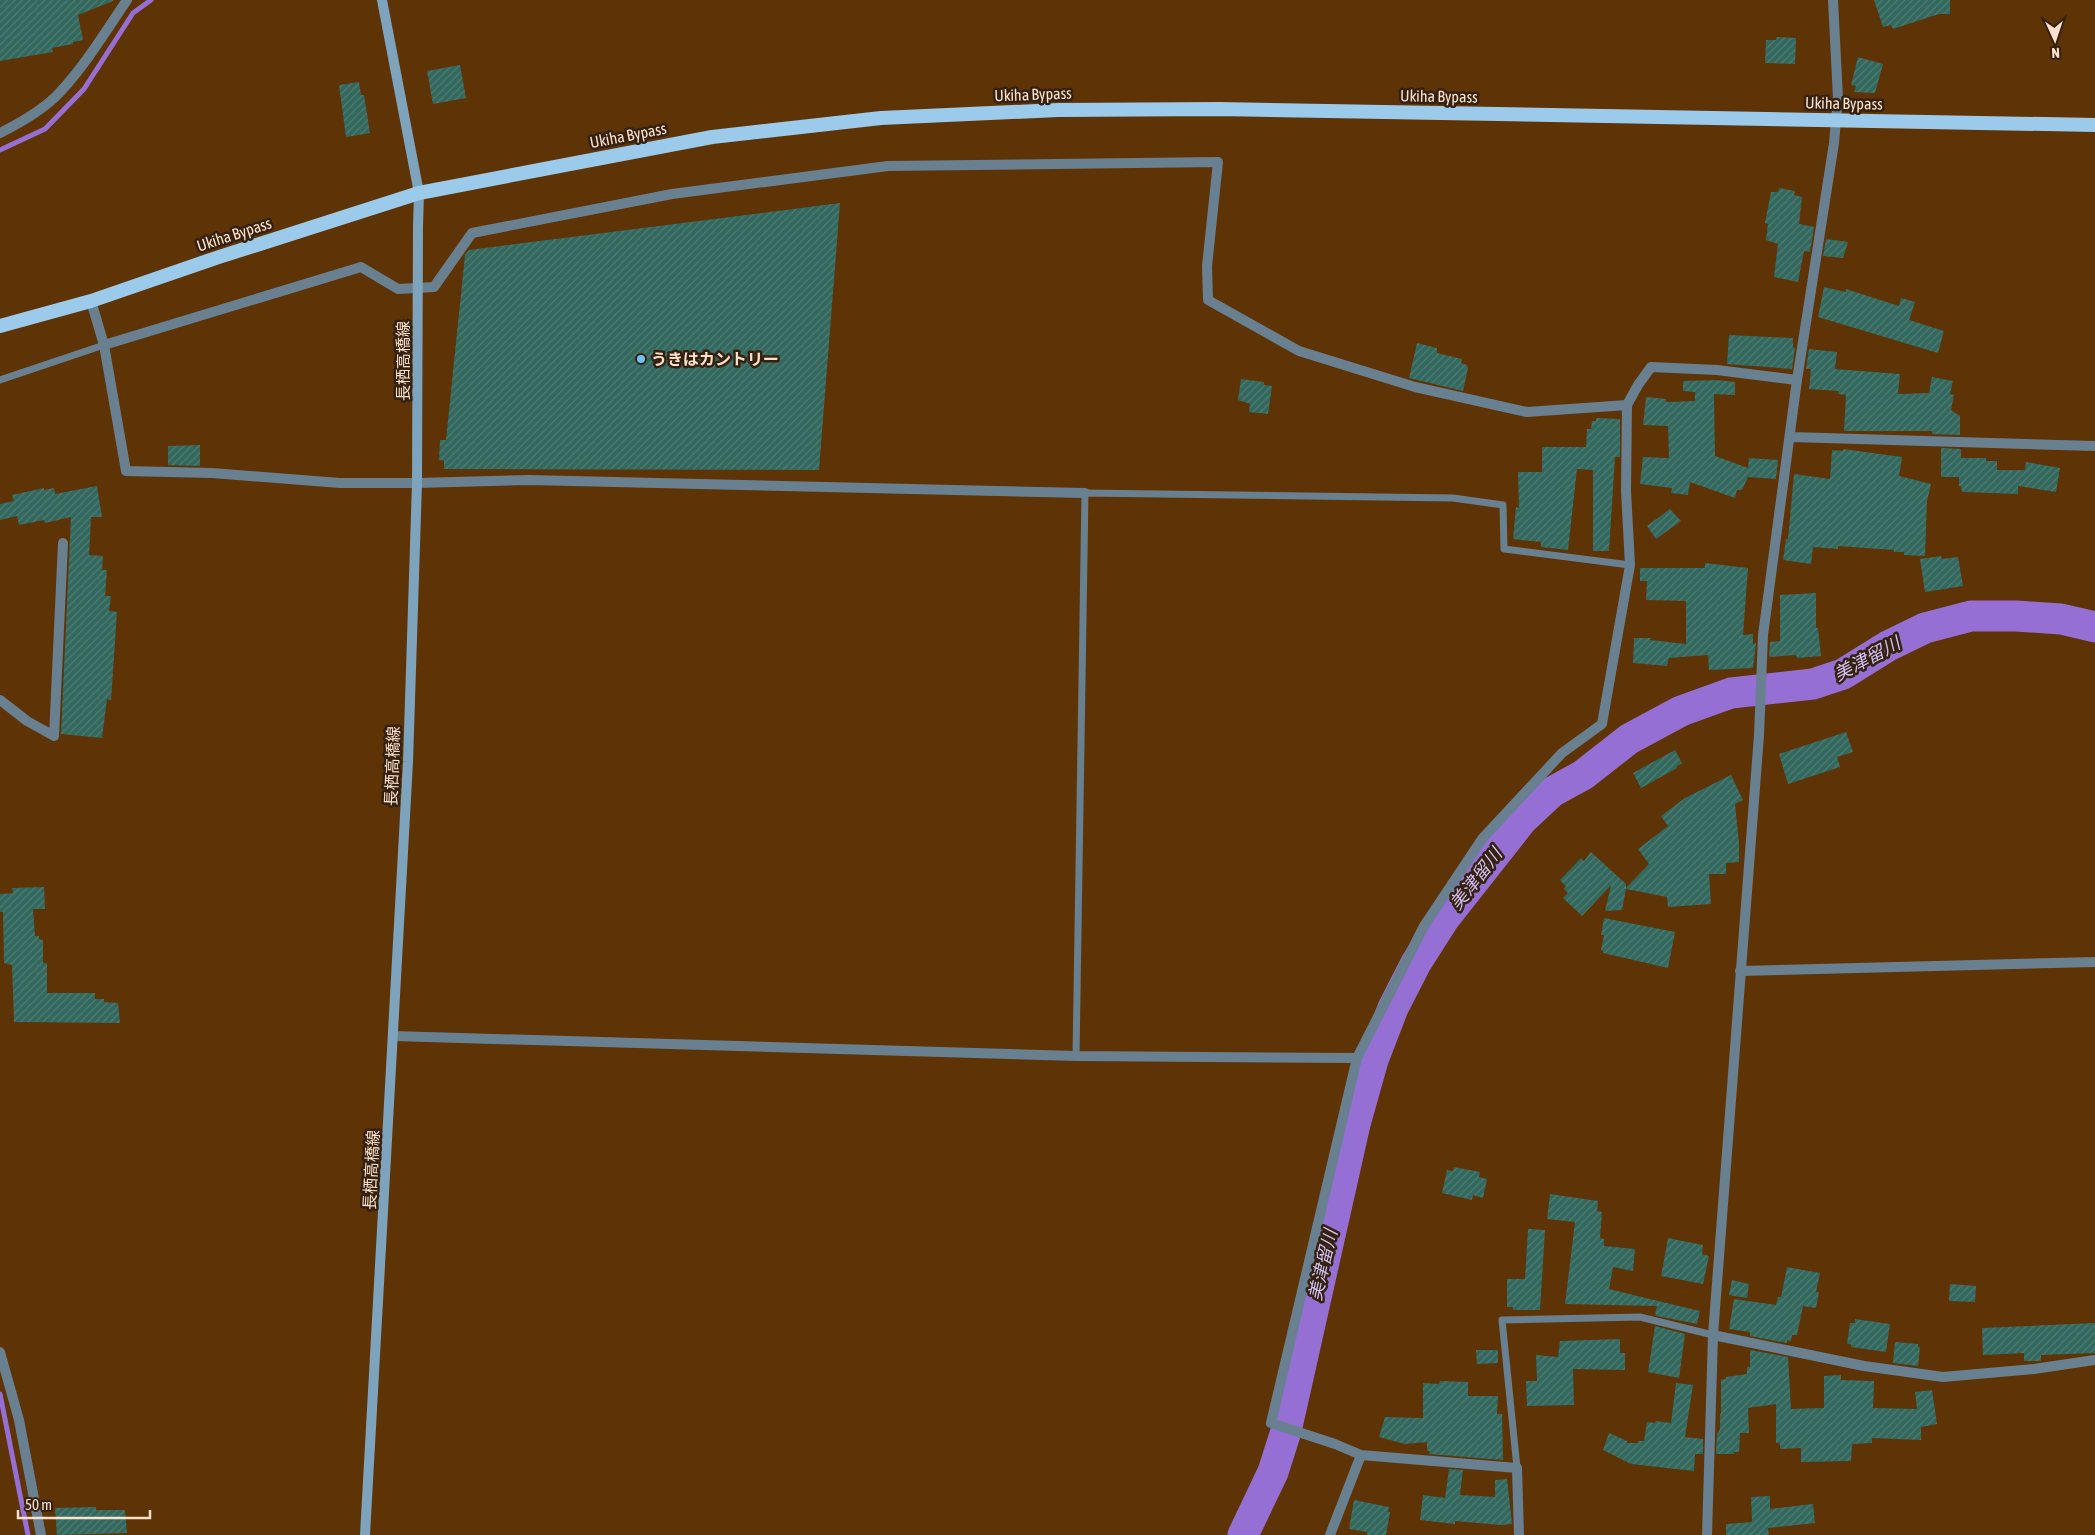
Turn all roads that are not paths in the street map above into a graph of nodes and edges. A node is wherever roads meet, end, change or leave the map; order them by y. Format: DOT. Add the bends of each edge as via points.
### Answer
graph roads {
  1 [pos="127,0"];
  2 [pos="382,0"];
  3 [pos="1833,0"];
  4 [pos="1836,121"];
  5 [pos="2095,125"];
  6 [pos="0,132"];
  7 [pos="419,193"];
  8 [pos="419,288"];
  9 [pos="91,301"];
  10 [pos="0,326"];
  11 [pos="104,345"];
  12 [pos="0,380"];
  13 [pos="1797,380"];
  14 [pos="1627,405"];
  15 [pos="1791,437"];
  16 [pos="2095,446"];
  17 [pos="417,483"];
  18 [pos="1085,493"];
  19 [pos="63,543"];
  20 [pos="1630,565"];
  21 [pos="0,700"];
  22 [pos="2095,962"];
  23 [pos="1740,971"];
  24 [pos="394,1036"];
  25 [pos="1076,1056"];
  26 [pos="1357,1058"];
  27 [pos="1713,1335"];
  28 [pos="0,1352"];
  29 [pos="2095,1360"];
  30 [pos="1361,1455"];
  31 [pos="1517,1468"];
  32 [pos="41,1535"];
  33 [pos="365,1535"];
  34 [pos="1330,1535"];
  35 [pos="1519,1535"];
  36 [pos="1707,1535"];
  1 -- 6 [label="street" via="60,92"];
  2 -- 7 [label="main road, 長栖高橋線"];
  3 -- 4 [label="street" via="1838,98"];
  4 -- 5 [label="highway, Ukiha Bypass"];
  4 -- 7 [label="highway, Ukiha Bypass" via="1219,109 1058,110 881,118 712,138"];
  4 -- 13 [label="street"];
  7 -- 8 [label="main road, 長栖高橋線"];
  7 -- 9 [label="highway, Ukiha Bypass"];
  8 -- 11 [label="street" via="398,289 361,267"];
  8 -- 14 [label="street" via="434,286 472,233 672,194 888,166 1218,162 1207,266 1208,300 1298,351 1415,387 1527,412"];
  8 -- 17 [label="main road, 長栖高橋線"];
  9 -- 10 [label="highway, Ukiha Bypass"];
  9 -- 11 [label="street"];
  11 -- 12 [label="lane"];
  11 -- 17 [label="street" via="126,471 212,473 340,483"];
  13 -- 14 [label="street" via="1717,370 1651,367"];
  13 -- 15 [label="street"];
  14 -- 20 [label="street" via="1626,491"];
  15 -- 16 [label="street"];
  15 -- 23 [label="street" via="1762,635 1759,735"];
  17 -- 18 [label="street" via="529,480"];
  17 -- 24 [label="main road, 長栖高橋線" via="408,762"];
  18 -- 20 [label="lane" via="1453,498 1502,505 1504,549"];
  18 -- 25 [label="lane"];
  19 -- 21 [label="street" via="54,736"];
  20 -- 26 [label="street" via="1602,724 1562,753 1482,839 1424,926"];
  22 -- 23 [label="street"];
  23 -- 27 [label="street"];
  24 -- 25 [label="street"];
  24 -- 33 [label="main road, 長栖高橋線"];
  25 -- 26 [label="street"];
  26 -- 30 [label="street" via="1271,1423"];
  27 -- 29 [label="street" via="1864,1366 1944,1377"];
  27 -- 31 [label="lane" via="1640,1317 1502,1320"];
  27 -- 36 [label="street"];
  28 -- 32 [label="street" via="19,1420"];
  30 -- 31 [label="street"];
  30 -- 34 [label="street"];
  31 -- 35 [label="street"];
}
